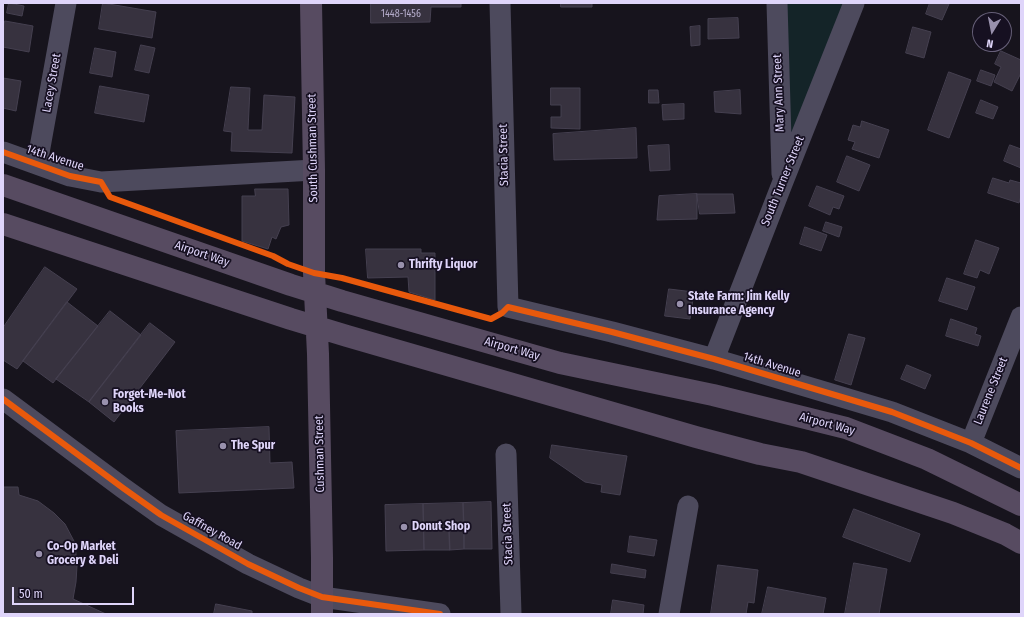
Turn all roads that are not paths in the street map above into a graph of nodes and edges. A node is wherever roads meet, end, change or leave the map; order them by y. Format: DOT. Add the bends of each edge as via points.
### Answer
graph roads {
  1 [pos="66,3"];
  2 [pos="311,3"];
  3 [pos="500,3"];
  4 [pos="777,3"];
  5 [pos="854,3"];
  6 [pos="3,152"];
  7 [pos="37,164"];
  8 [pos="314,170"];
  9 [pos="782,184"];
  10 [pos="3,185"];
  11 [pos="3,224"];
  12 [pos="315,293"];
  13 [pos="508,307"];
  14 [pos="1021,317"];
  15 [pos="317,327"];
  16 [pos="714,359"];
  17 [pos="3,399"];
  18 [pos="971,443"];
  19 [pos="506,454"];
  20 [pos="1021,468"];
  21 [pos="1021,505"];
  22 [pos="688,506"];
  23 [pos="1021,543"];
  24 [pos="322,605"];
  25 [pos="440,614"];
  26 [pos="511,614"];
  27 [pos="669,614"];
  1 -- 7 [label="street, Lacey Street"];
  2 -- 8 [label="main road, South Cushman Street"];
  3 -- 13 [label="street, Stacia Street"];
  4 -- 9 [label="street, Mary Ann Street"];
  5 -- 9 [label="street, South Turner Street"];
  6 -- 7 [label="street, 14th Avenue"];
  7 -- 8 [label="street, 14th Avenue" via="70,176 101,182"];
  8 -- 12 [label="main road, South Cushman Street"];
  9 -- 16 [label="street, South Turner Street"];
  10 -- 12 [label="main road, Airport Way"];
  11 -- 15 [label="main road"];
  12 -- 15 [label="main road, Cushman Street"];
  12 -- 21 [label="main road, Airport Way" via="560,362 713,395 846,428 927,459"];
  13 -- 16 [label="street, 14th Avenue"];
  14 -- 18 [label="street, Laurene Street"];
  15 -- 23 [label="main road" via="696,437 801,462 953,514 1005,534"];
  15 -- 24 [label="main road, Cushman Street"];
  16 -- 18 [label="street, 14th Avenue" via="892,412"];
  17 -- 24 [label="street, Gaffney Road" via="161,515 248,564 299,588"];
  18 -- 20 [label="street, 14th Avenue"];
  19 -- 26 [label="street, Stacia Street"];
  22 -- 27 [label="street"];
  24 -- 25 [label="street, Gaffney Road"];
}
